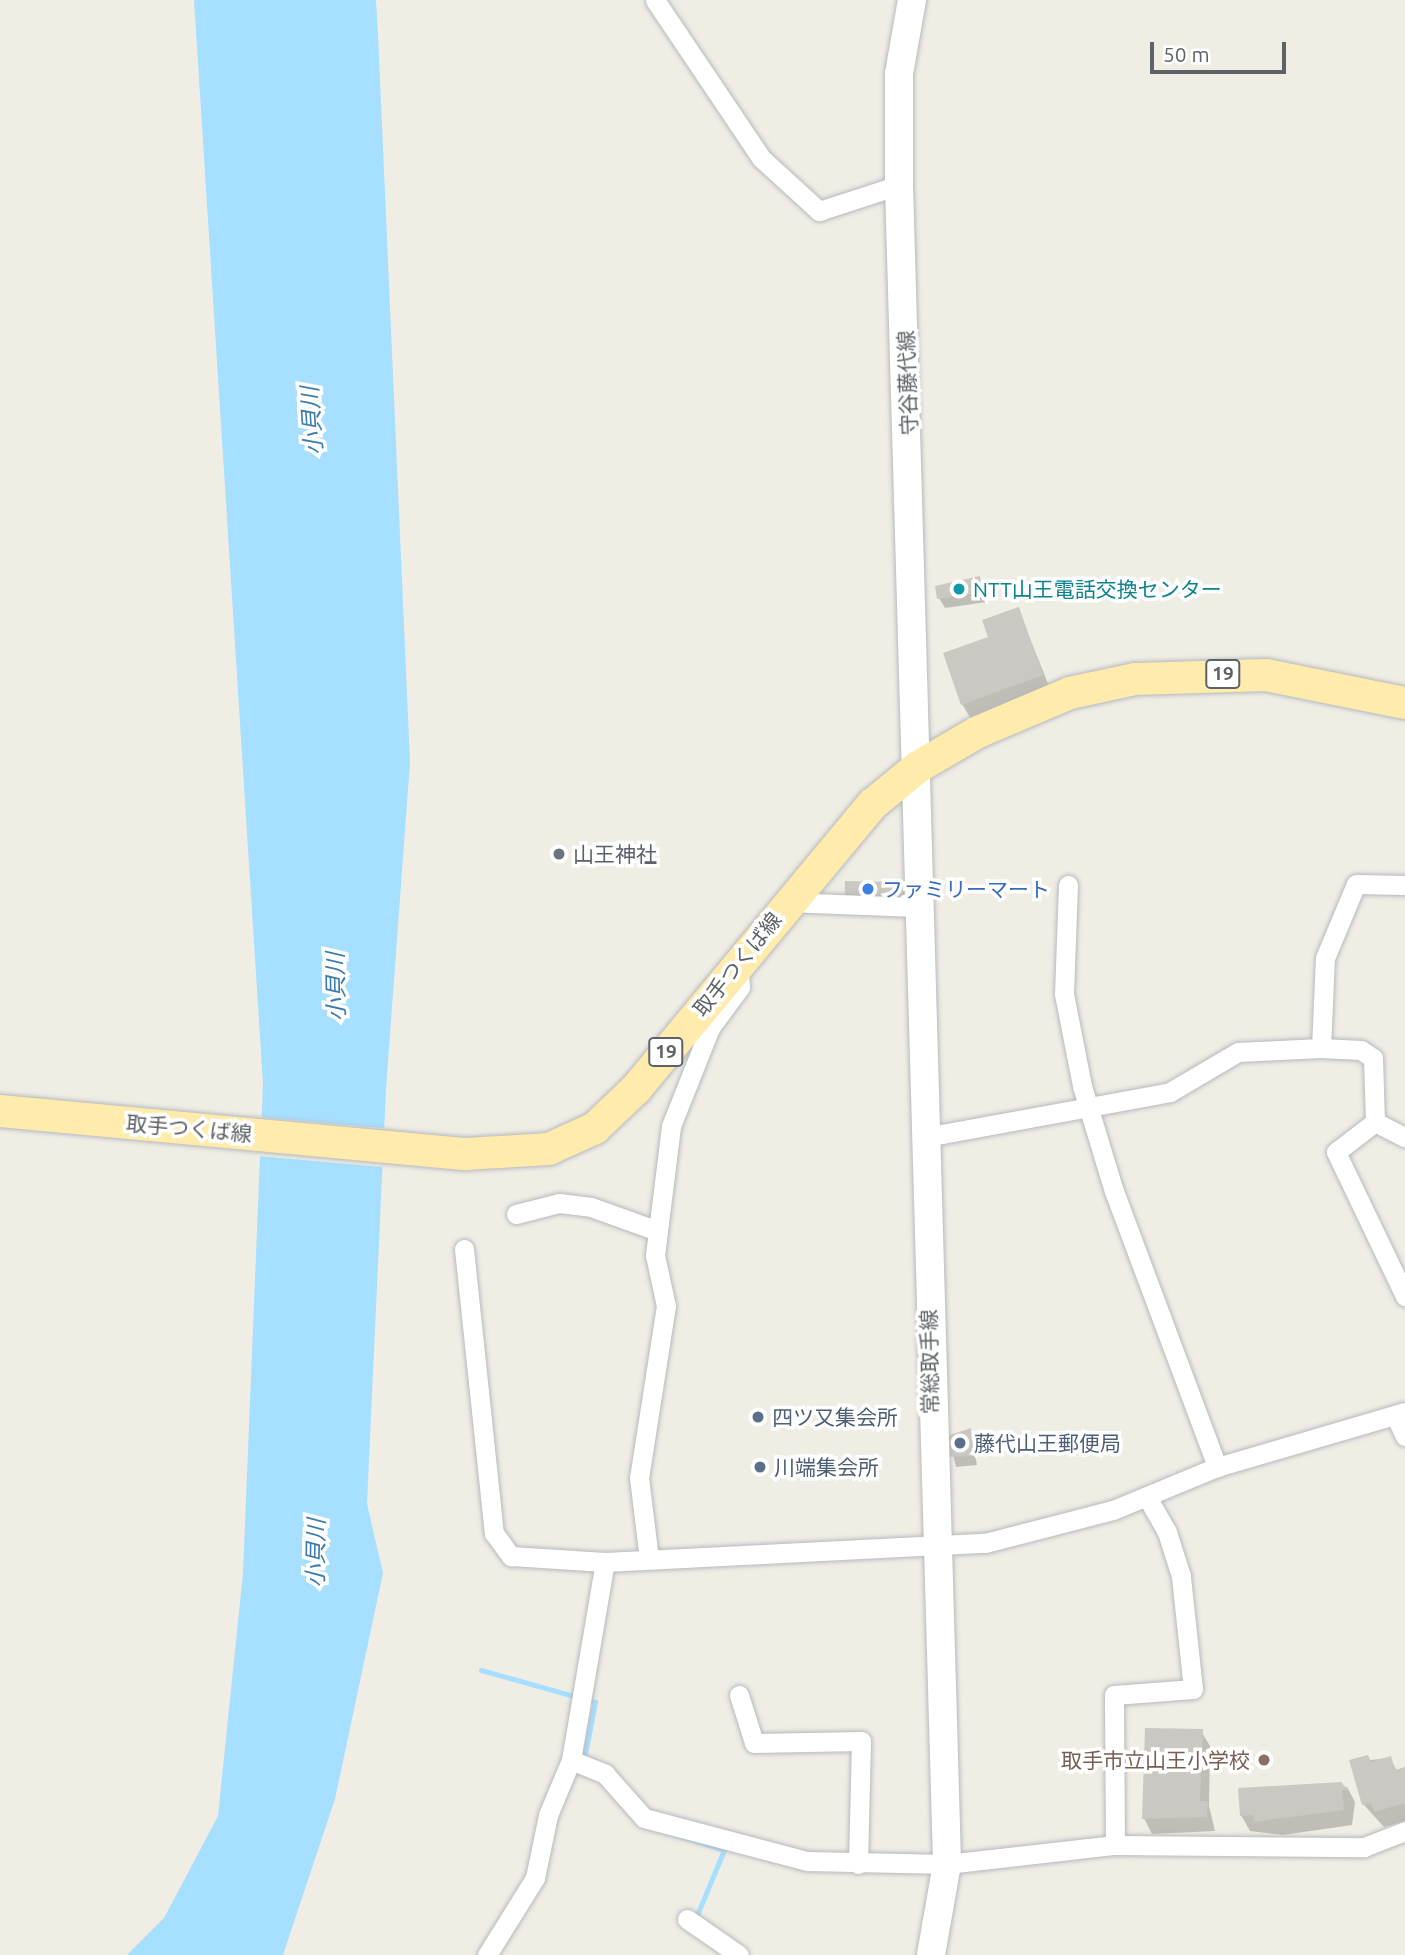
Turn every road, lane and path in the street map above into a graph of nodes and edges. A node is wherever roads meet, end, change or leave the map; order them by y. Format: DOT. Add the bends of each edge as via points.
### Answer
graph roads {
  1 [pos="655,0"];
  2 [pos="912,0"];
  3 [pos="899,185"];
  4 [pos="1405,703"];
  5 [pos="918,767"];
  6 [pos="1069,885"];
  7 [pos="1405,885"];
  8 [pos="789,902"];
  9 [pos="920,907"];
  10 [pos="738,963"];
  11 [pos="1321,1048"];
  12 [pos="1095,1110"];
  13 [pos="0,1111"];
  14 [pos="1375,1122"];
  15 [pos="926,1137"];
  16 [pos="1405,1137"];
  17 [pos="516,1214"];
  18 [pos="658,1231"];
  19 [pos="464,1249"];
  20 [pos="1405,1296"];
  21 [pos="1401,1414"];
  22 [pos="1405,1436"];
  23 [pos="1217,1467"];
  24 [pos="1147,1497"];
  25 [pos="939,1549"];
  26 [pos="649,1559"];
  27 [pos="605,1562"];
  28 [pos="738,1695"];
  29 [pos="571,1760"];
  30 [pos="1405,1831"];
  31 [pos="1115,1845"];
  32 [pos="858,1864"];
  33 [pos="947,1864"];
  34 [pos="687,1919"];
  35 [pos="487,1955"];
  36 [pos="739,1955"];
  37 [pos="931,1955"];
  1 -- 3 [label="street" via="761,159 819,211"];
  2 -- 3 [label="main road, 守谷藤代線" via="899,74"];
  3 -- 5 [label="main road, 守谷藤代線"];
  4 -- 5 [label="main road, 取手つくば線 / 19" via="1266,675 1135,679 1041,703"];
  5 -- 8 [label="main road, 取手つくば線 / 19" via="860,817"];
  5 -- 9 [label="main road, 常総取手線"];
  6 -- 12 [label="street" via="1064,994 1082,1086"];
  7 -- 11 [label="street" via="1356,884 1325,957"];
  8 -- 9 [label="street"];
  8 -- 10 [label="main road, 取手つくば線 / 19"];
  9 -- 15 [label="main road, 常総取手線"];
  10 -- 13 [label="main road, 取手つくば線 / 19" via="636,1089 595,1128 526,1154 447,1153"];
  10 -- 18 [label="street" via="740,987 710,1028 671,1126"];
  11 -- 12 [label="street" via="1238,1052 1170,1092"];
  11 -- 14 [label="street" via="1361,1051 1373,1058"];
  12 -- 15 [label="street"];
  12 -- 23 [label="street" via="1114,1191"];
  14 -- 16 [label="street"];
  14 -- 20 [label="street" via="1336,1152"];
  15 -- 25 [label="main road, 常総取手線" via="929,1400"];
  17 -- 18 [label="street" via="559,1203 591,1206"];
  18 -- 26 [label="street" via="655,1255 666,1306 639,1478"];
  19 -- 27 [label="street" via="494,1533 511,1556"];
  21 -- 22 [label="street"];
  21 -- 23 [label="street"];
  23 -- 24 [label="street"];
  24 -- 25 [label="street" via="1042,1532"];
  24 -- 31 [label="street" via="1167,1532 1181,1576 1194,1689 1114,1695"];
  25 -- 26 [label="street"];
  25 -- 33 [label="main road, 常総取手線"];
  26 -- 27 [label="street"];
  27 -- 29 [label="street"];
  28 -- 32 [label="street" via="754,1743 861,1741"];
  29 -- 32 [label="street" via="605,1774 644,1818 807,1861"];
  29 -- 35 [label="street" via="548,1815 535,1878"];
  30 -- 31 [label="street" via="1364,1847"];
  31 -- 33 [label="street"];
  32 -- 33 [label="street"];
  33 -- 37 [label="main road, 常総取手線"];
  34 -- 36 [label="street"];
}
